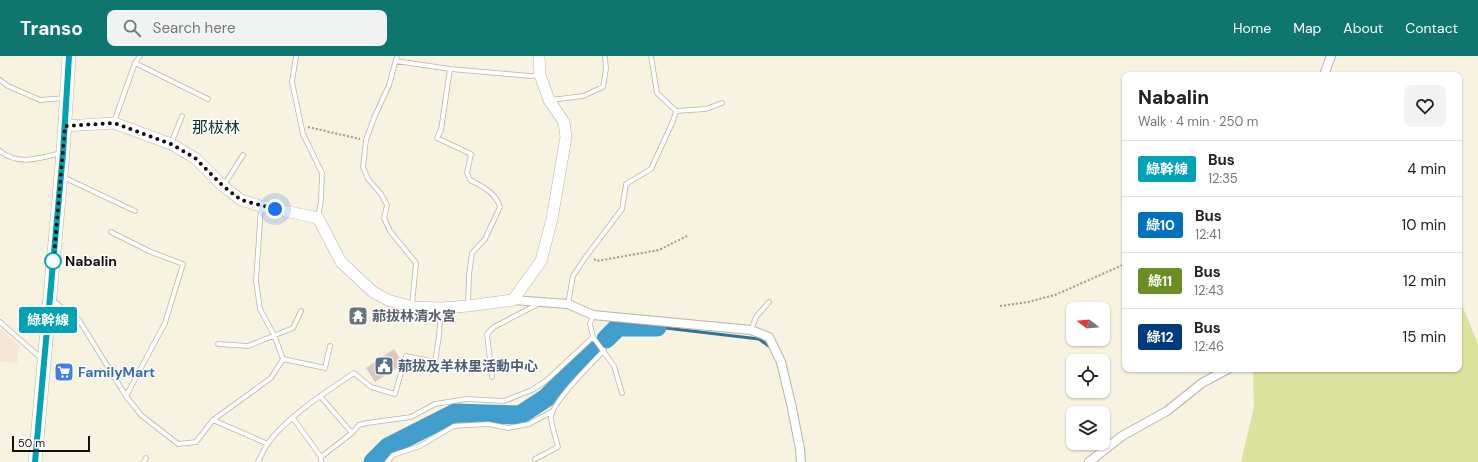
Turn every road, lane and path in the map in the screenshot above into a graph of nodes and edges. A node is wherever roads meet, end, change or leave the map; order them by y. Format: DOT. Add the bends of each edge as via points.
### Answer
graph roads {
  1 [pos="69,56"];
  2 [pos="140,56"];
  3 [pos="296,56"];
  4 [pos="539,56"];
  5 [pos="605,56"];
  6 [pos="651,56"];
  7 [pos="1331,56"];
  8 [pos="397,58"];
  9 [pos="135,63"];
  10 [pos="450,69"];
  11 [pos="1325,72"];
  12 [pos="540,75"];
  13 [pos="0,80"];
  14 [pos="67,98"];
  15 [pos="208,99"];
  16 [pos="549,100"];
  17 [pos="722,103"];
  18 [pos="676,111"];
  19 [pos="182,116"];
  20 [pos="114,123"];
  21 [pos="65,126"];
  22 [pos="301,126"];
  23 [pos="366,140"];
  24 [pos="171,144"];
  25 [pos="0,151"];
  26 [pos="63,153"];
  27 [pos="243,155"];
  28 [pos="61,176"];
  29 [pos="223,186"];
  30 [pos="261,206"];
  31 [pos="135,211"];
  32 [pos="318,218"];
  33 [pos="111,232"];
  34 [pos="687,236"];
  35 [pos="588,254"];
  36 [pos="1122,265"];
  37 [pos="50,298"];
  38 [pos="513,300"];
  39 [pos="542,302"];
  40 [pos="769,302"];
  41 [pos="568,304"];
  42 [pos="468,306"];
  43 [pos="1000,306"];
  44 [pos="412,307"];
  45 [pos="441,308"];
  46 [pos="301,311"];
  47 [pos="593,315"];
  48 [pos="0,322"];
  49 [pos="751,330"];
  50 [pos="274,335"];
  51 [pos="593,337"];
  52 [pos="218,344"];
  53 [pos="330,346"];
  54 [pos="604,350"];
  55 [pos="283,359"];
  56 [pos="45,362"];
  57 [pos="1222,372"];
  58 [pos="492,377"];
  59 [pos="622,393"];
  60 [pos="126,396"];
  61 [pos="320,396"];
  62 [pos="553,411"];
  63 [pos="293,418"];
  64 [pos="214,420"];
  65 [pos="352,433"];
  66 [pos="268,444"];
  67 [pos="535,459"];
  68 [pos="321,460"];
  69 [pos="35,462"];
  70 [pos="258,462"];
  71 [pos="387,462"];
  72 [pos="801,462"];
  73 [pos="1089,462"];
  1 -- 14 [label="main road"];
  2 -- 9 [label="lane"];
  3 -- 22 [label="lane" via="292,82"];
  4 -- 12 [label="street"];
  5 -- 16 [label="lane" via="603,87 583,96"];
  6 -- 18 [label="lane" via="657,93"];
  7 -- 11 [label="street"];
  8 -- 10 [label="lane"];
  8 -- 23 [label="lane" via="389,85"];
  9 -- 15 [label="lane"];
  9 -- 20 [label="lane"];
  10 -- 12 [label="lane"];
  10 -- 42 [label="lane" via="441,130 437,138 472,154 467,173 470,180 482,185 498,200 500,207 485,239 472,254"];
  12 -- 16 [label="street"];
  13 -- 14 [label="lane" via="40,100"];
  14 -- 21 [label="main road"];
  16 -- 38 [label="street" via="564,122 566,137 552,219 541,261"];
  17 -- 18 [label="lane" via="706,109"];
  18 -- 35 [label="lane" via="651,169 626,184 622,209"];
  19 -- 24 [label="lane"];
  20 -- 21 [label="street"];
  20 -- 24 [label="street"];
  21 -- 26 [label="main road"];
  22 -- 23 [label="path"];
  22 -- 32 [label="lane" via="302,134 322,173"];
  23 -- 44 [label="lane" via="362,167 387,205 384,218 390,231 416,263"];
  24 -- 29 [label="street" via="195,158"];
  25 -- 26 [label="lane" via="16,160 31,160"];
  26 -- 28 [label="main road"];
  27 -- 29 [label="lane"];
  28 -- 31 [label="lane"];
  28 -- 37 [label="main road"];
  29 -- 30 [label="street" via="241,200"];
  30 -- 32 [label="street"];
  30 -- 50 [label="lane" via="256,281 260,309"];
  32 -- 44 [label="street" via="341,262 356,277 373,292 388,300"];
  33 -- 60 [label="lane" via="182,264 165,323"];
  34 -- 35 [label="path" via="659,250 597,261"];
  35 -- 41 [label="lane" via="573,276"];
  36 -- 43 [label="path" via="1055,295"];
  37 -- 56 [label="main road"];
  37 -- 60 [label="lane" via="79,320"];
  38 -- 39 [label="street"];
  38 -- 42 [label="street"];
  39 -- 41 [label="street"];
  39 -- 58 [label="lane" via="494,327 487,334"];
  40 -- 49 [label="lane" via="756,317"];
  41 -- 47 [label="street"];
  42 -- 45 [label="street"];
  44 -- 45 [label="street"];
  45 -- 61 [label="lane" via="435,362 406,356 396,394 371,387 354,373"];
  46 -- 50 [label="lane" via="293,328"];
  47 -- 49 [label="street"];
  47 -- 51 [label="lane" via="590,324"];
  48 -- 56 [label="lane"];
  49 -- 72 [label="street" via="769,337 781,362"];
  50 -- 52 [label="lane" via="248,346"];
  50 -- 55 [label="lane"];
  51 -- 54 [label="lane"];
  51 -- 65 [label="lane" via="547,380 532,390 504,401 467,399 435,404 411,417 367,423"];
  53 -- 55 [label="lane" via="326,368"];
  54 -- 59 [label="lane" via="614,366"];
  54 -- 62 [label="lane" via="558,401"];
  55 -- 64 [label="lane" via="272,378"];
  56 -- 69 [label="main road"];
  57 -- 73 [label="street" via="1202,383 1168,411 1122,436"];
  60 -- 64 [label="lane" via="141,415 178,444 196,442"];
  61 -- 63 [label="lane"];
  61 -- 65 [label="lane"];
  62 -- 67 [label="lane" via="551,418 558,447"];
  62 -- 71 [label="lane" via="529,424 508,428 488,424 454,426 420,446 393,455"];
  63 -- 66 [label="lane"];
  63 -- 68 [label="lane"];
  64 -- 66 [label="lane"];
  65 -- 68 [label="lane"];
  66 -- 70 [label="lane"];
}
